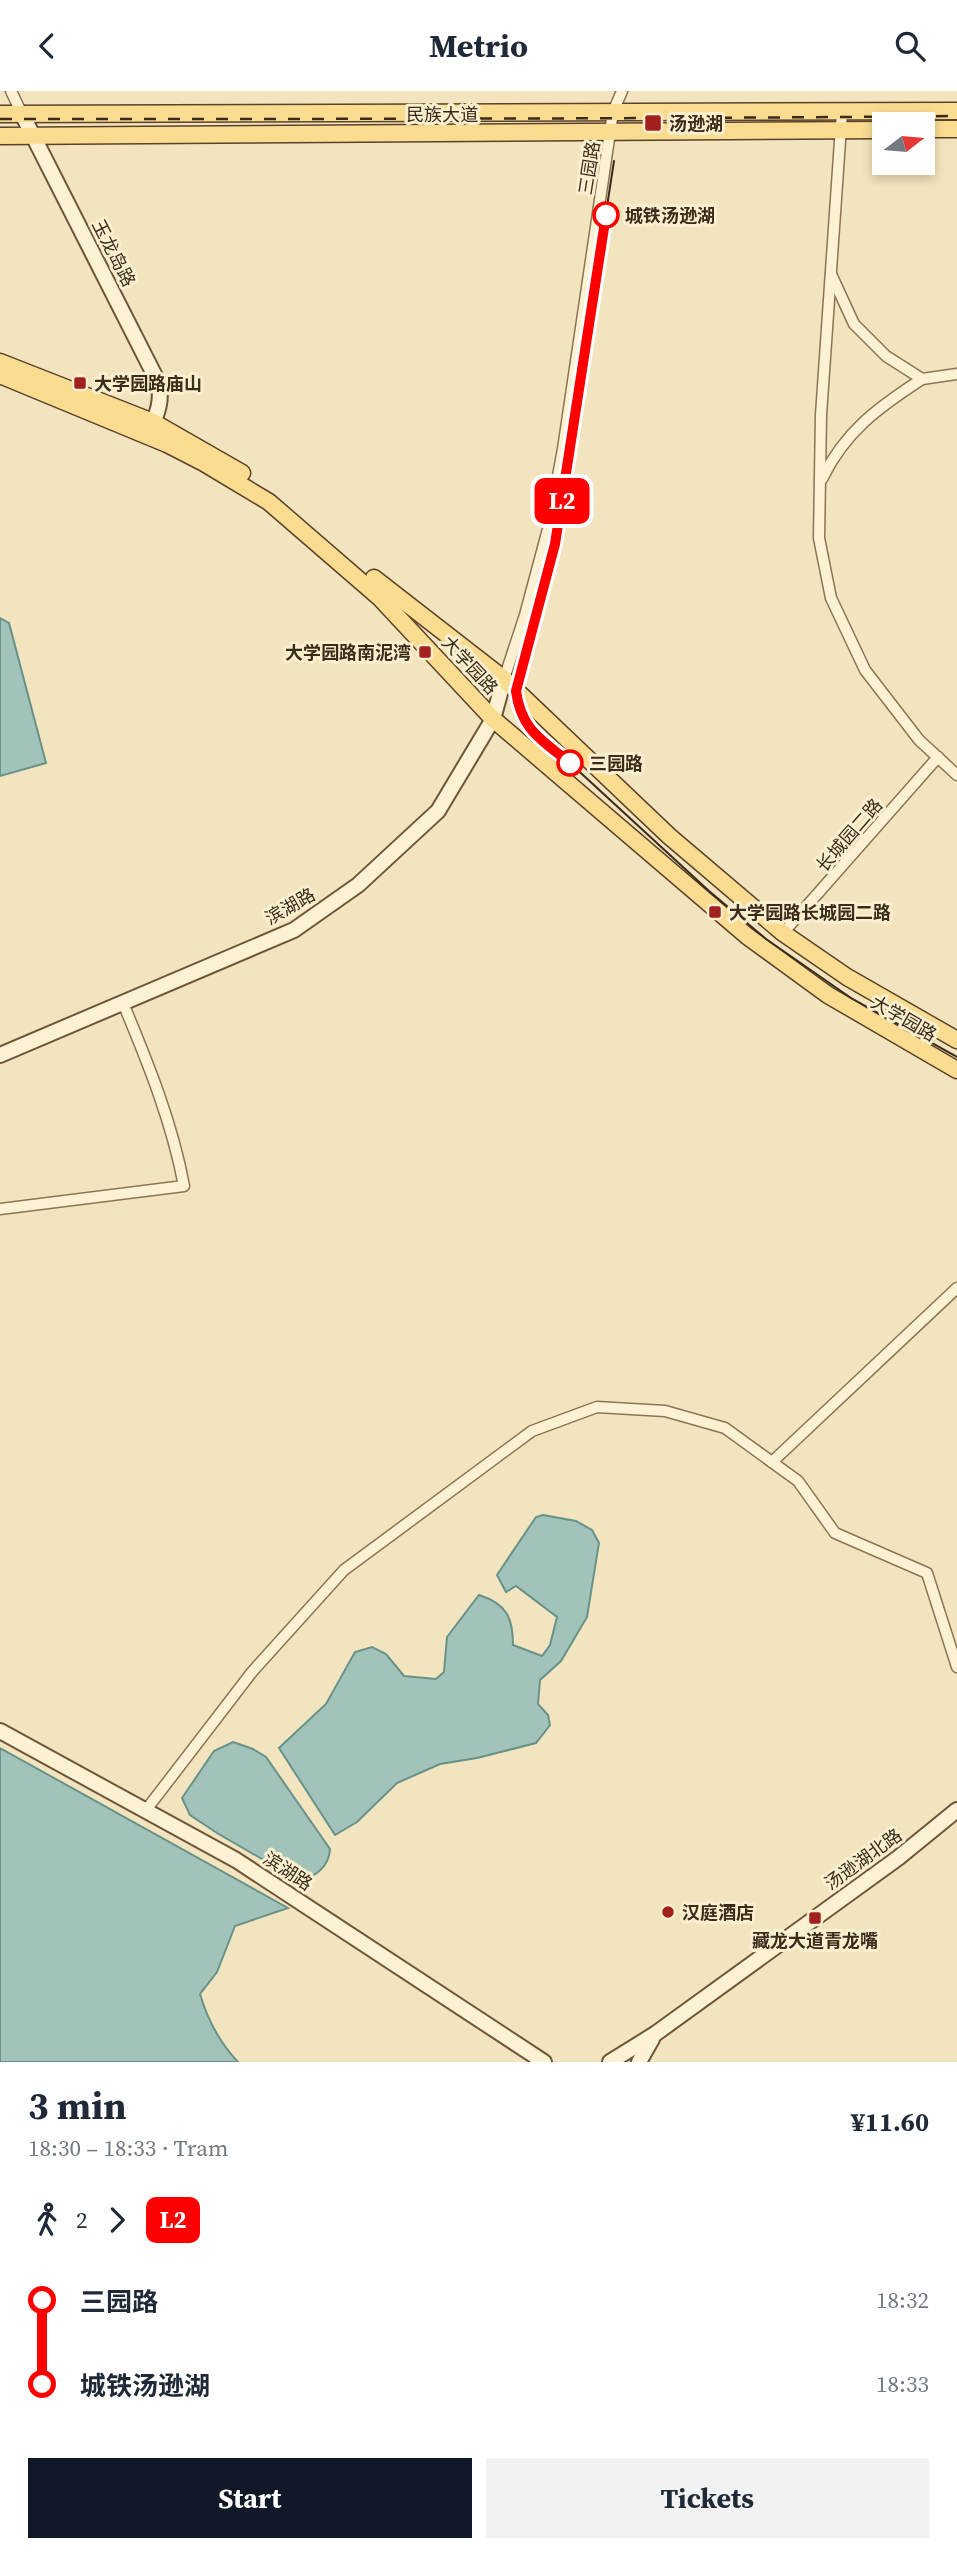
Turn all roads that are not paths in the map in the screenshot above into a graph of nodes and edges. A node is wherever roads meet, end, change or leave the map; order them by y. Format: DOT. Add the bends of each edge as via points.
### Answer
graph roads {
  1 [pos="11,91"];
  2 [pos="622,91"];
  3 [pos="957,111"];
  4 [pos="613,112"];
  5 [pos="842,112"];
  6 [pos="0,114"];
  7 [pos="22,114"];
  8 [pos="935,129"];
  9 [pos="957,129"];
  10 [pos="841,130"];
  11 [pos="872,130"];
  12 [pos="610,132"];
  13 [pos="0,136"];
  14 [pos="33,136"];
  15 [pos="831,274"];
  16 [pos="0,362"];
  17 [pos="957,374"];
  18 [pos="0,375"];
  19 [pos="922,379"];
  20 [pos="150,429"];
  21 [pos="820,483"];
  22 [pos="504,679"];
  23 [pos="493,719"];
  24 [pos="938,757"];
  25 [pos="957,775"];
  26 [pos="783,933"];
  27 [pos="122,1003"];
  28 [pos="957,1041"];
  29 [pos="0,1055"];
  30 [pos="957,1070"];
  31 [pos="0,1209"];
  32 [pos="957,1288"];
  33 [pos="772,1462"];
  34 [pos="957,1667"];
  35 [pos="0,1731"];
  36 [pos="146,1810"];
  37 [pos="957,1811"];
  38 [pos="655,2034"];
  39 [pos="544,2062"];
  40 [pos="610,2062"];
  41 [pos="639,2062"];
  1 -- 7 [label="street, 玉龙岛路"];
  2 -- 4 [label="street, 三园路"];
  3 -- 5 [label="main road, 民族大道"];
  4 -- 5 [label="main road, 民族大道"];
  4 -- 7 [label="main road, 民族大道"];
  4 -- 12 [label="street, 三园路"];
  5 -- 10 [label="street"];
  6 -- 7 [label="main road, 民族大道"];
  7 -- 14 [label="street, 玉龙岛路"];
  8 -- 9 [label="main road"];
  10 -- 11 [label="main road, 民族大道"];
  10 -- 12 [label="main road, 民族大道"];
  10 -- 15 [label="street"];
  12 -- 14 [label="main road, 民族大道"];
  12 -- 22 [label="street, 三园路" via="548,529"];
  13 -- 14 [label="main road, 民族大道"];
  14 -- 20 [label="street, 玉龙岛路" via="158,382 161,393"];
  15 -- 19 [label="street" via="854,324 886,356"];
  15 -- 21 [label="street"];
  16 -- 20 [label="main road, 大学园路"];
  17 -- 19 [label="street"];
  18 -- 20 [label="main road, 大学园路"];
  19 -- 21 [label="street" via="862,423 834,454"];
  20 -- 22 [label="main road, 大学园路" via="276,494 387,589"];
  20 -- 23 [label="main road, 大学园路" via="268,502 380,597"];
  21 -- 24 [label="street" via="819,538 831,598 865,670 919,740"];
  22 -- 23 [label="street, 滨湖路"];
  22 -- 26 [label="main road, 大学园路" via="669,836"];
  23 -- 27 [label="street, 滨湖路" via="438,811 358,885 294,930"];
  23 -- 30 [label="main road, 大学园路" via="757,944 828,995"];
  24 -- 25 [label="street"];
  24 -- 26 [label="street, 长城园二路"];
  26 -- 28 [label="main road, 大学园路" via="847,977"];
  27 -- 29 [label="street, 滨湖路"];
  27 -- 31 [label="street" via="153,1075 184,1186"];
  32 -- 33 [label="street"];
  33 -- 34 [label="street" via="798,1481 835,1533 927,1573"];
  33 -- 36 [label="street" via="725,1427 665,1411 597,1407 532,1431 344,1570 252,1672"];
  35 -- 36 [label="street, 滨湖路"];
  36 -- 39 [label="street, 滨湖路" via="236,1860"];
  37 -- 38 [label="street, 汤逊湖北路"];
  38 -- 40 [label="street, 汤逊湖北路"];
  38 -- 41 [label="street, 汤逊湖北路"];
}
